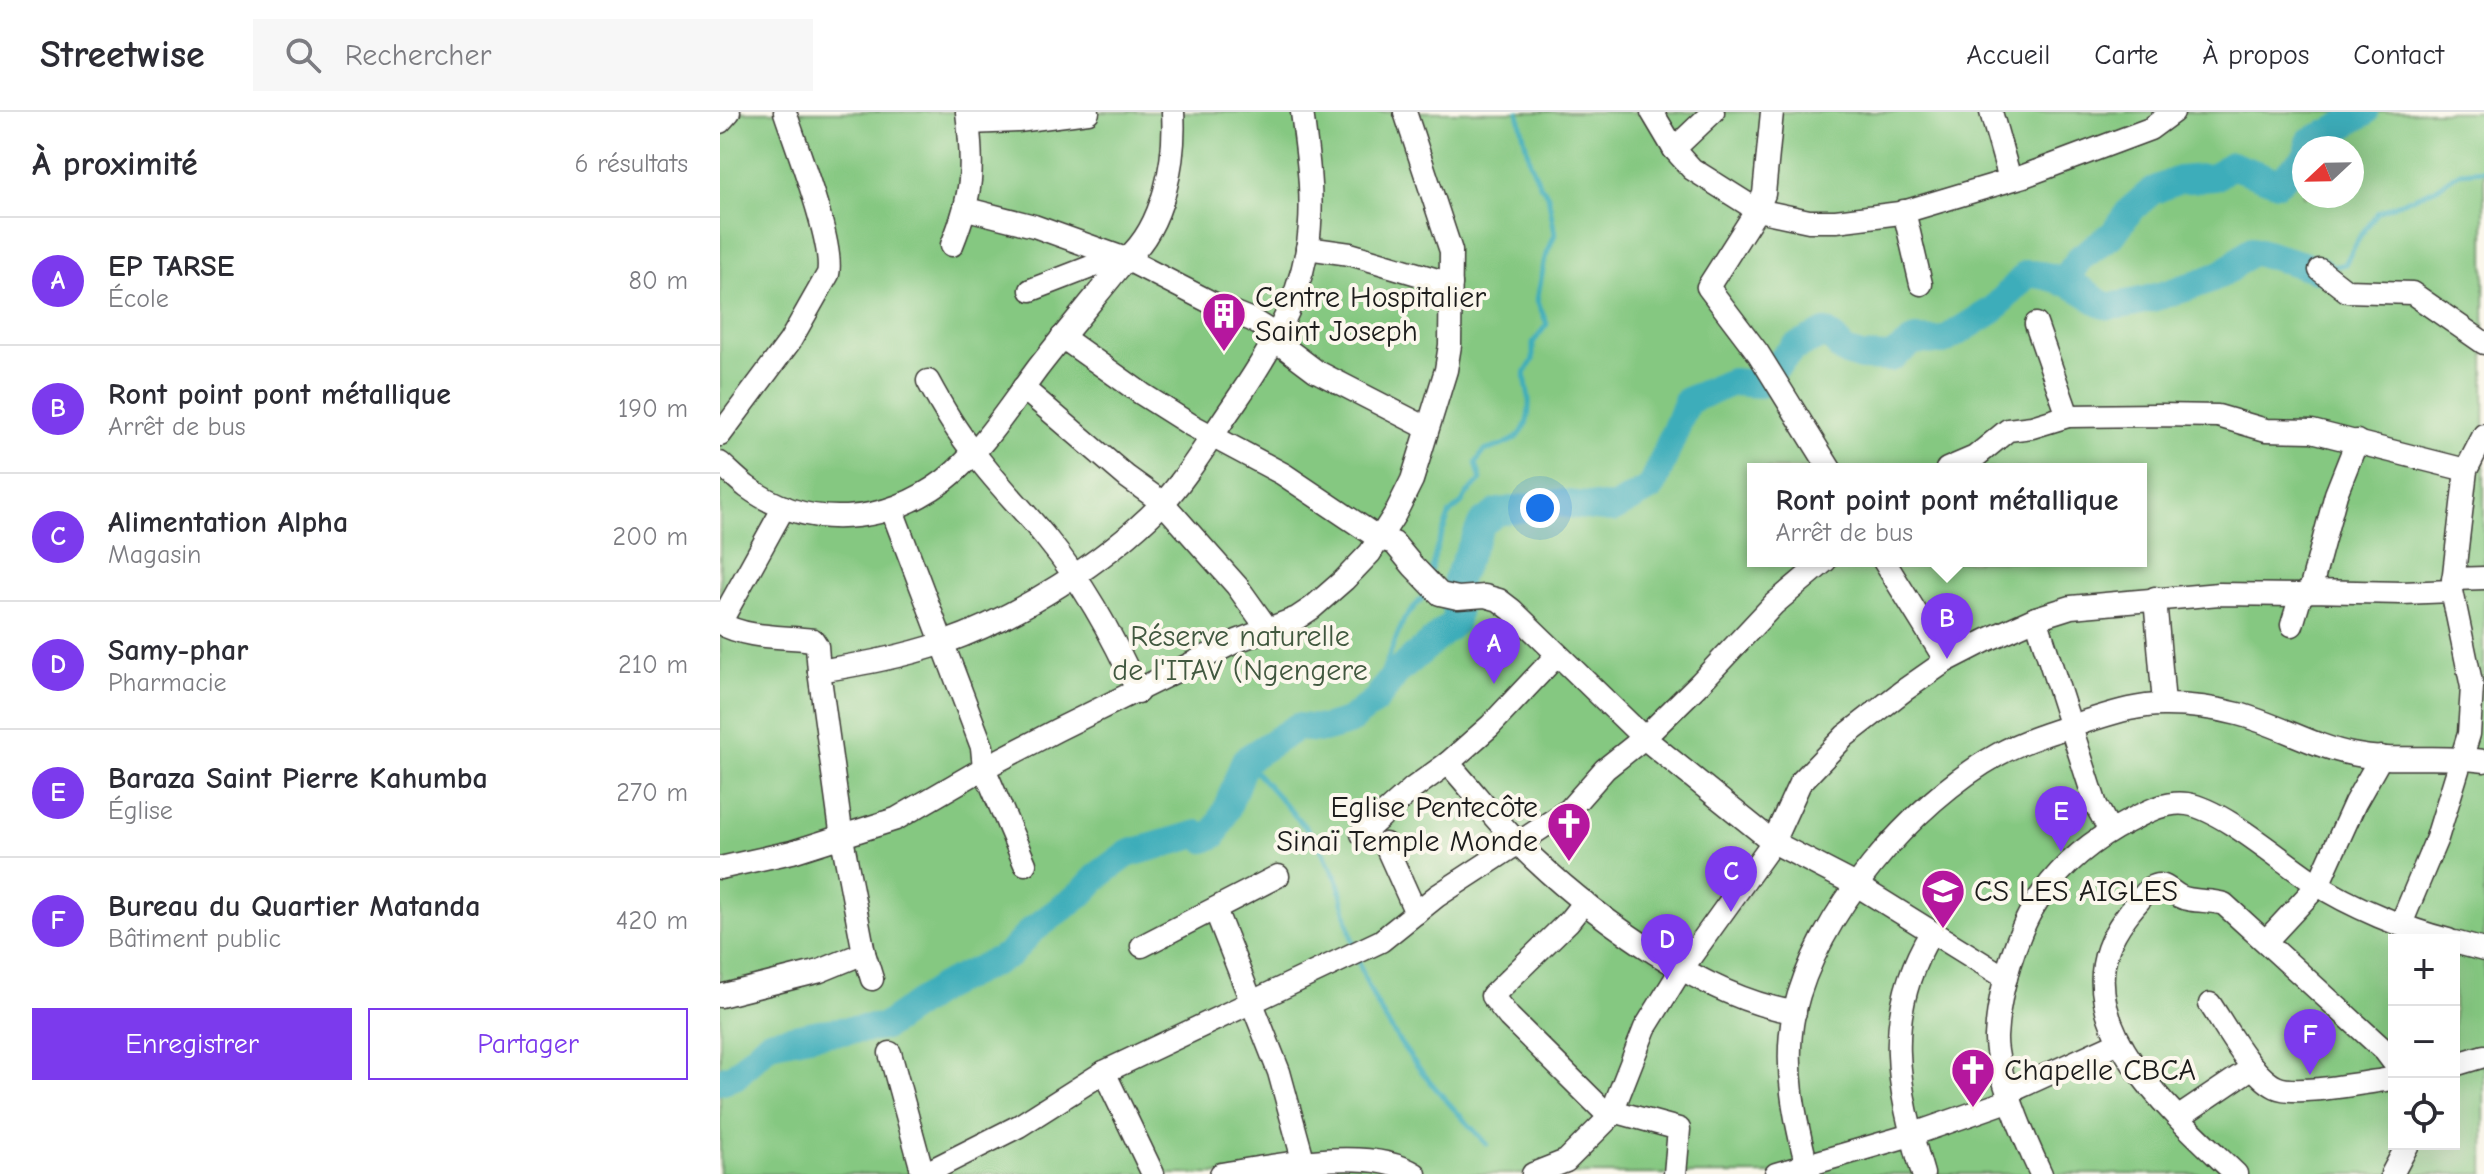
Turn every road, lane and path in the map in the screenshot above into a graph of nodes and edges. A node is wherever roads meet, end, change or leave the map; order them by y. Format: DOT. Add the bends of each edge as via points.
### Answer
graph roads {
  1 [pos="729,112"];
  2 [pos="785,112"];
  3 [pos="1088,112"];
  4 [pos="1173,112"];
  5 [pos="1302,112"];
  6 [pos="1405,112"];
  7 [pos="1652,112"];
  8 [pos="1713,112"];
  9 [pos="1772,112"];
  10 [pos="1991,112"];
  11 [pos="2173,112"];
  12 [pos="968,118"];
  13 [pos="720,122"];
  14 [pos="1674,149"];
  15 [pos="2010,179"];
  16 [pos="967,209"];
  17 [pos="1757,210"];
  18 [pos="1904,211"];
  19 [pos="952,245"];
  20 [pos="1307,248"];
  21 [pos="1126,259"];
  22 [pos="2320,270"];
  23 [pos="1451,284"];
  24 [pos="1921,284"];
  25 [pos="1031,290"];
  26 [pos="2036,324"];
  27 [pos="1276,335"];
  28 [pos="1062,337"];
  29 [pos="2484,343"];
  30 [pos="928,381"];
  31 [pos="1023,388"];
  32 [pos="2068,416"];
  33 [pos="1427,428"];
  34 [pos="720,435"];
  35 [pos="2484,435"];
  36 [pos="1212,436"];
  37 [pos="2357,441"];
  38 [pos="972,452"];
  39 [pos="720,463"];
  40 [pos="1826,463"];
  41 [pos="1961,463"];
  42 [pos="2466,470"];
  43 [pos="1163,503"];
  44 [pos="784,507"];
  45 [pos="892,510"];
  46 [pos="1380,539"];
  47 [pos="1818,567"];
  48 [pos="1888,567"];
  49 [pos="1073,575"];
  50 [pos="2484,578"];
  51 [pos="2452,585"];
  52 [pos="2306,593"];
  53 [pos="2155,598"];
  54 [pos="2036,618"];
  55 [pos="720,623"];
  56 [pos="2292,625"];
  57 [pos="1267,628"];
  58 [pos="944,642"];
  59 [pos="1557,655"];
  60 [pos="1946,661"];
  61 [pos="819,671"];
  62 [pos="2478,686"];
  63 [pos="1138,692"];
  64 [pos="2164,704"];
  65 [pos="2071,726"];
  66 [pos="1644,738"];
  67 [pos="2381,757"];
  68 [pos="2473,759"];
  69 [pos="1448,763"];
  70 [pos="984,768"];
  71 [pos="2110,831"];
  72 [pos="1362,834"];
  73 [pos="842,838"];
  74 [pos="1518,841"];
  75 [pos="1773,842"];
  76 [pos="1385,844"];
  77 [pos="1025,864"];
  78 [pos="720,868"];
  79 [pos="1278,876"];
  80 [pos="2318,885"];
  81 [pos="1858,886"];
  82 [pos="1584,902"];
  83 [pos="1215,909"];
  84 [pos="1416,913"];
  85 [pos="2401,924"];
  86 [pos="1931,933"];
  87 [pos="2430,934"];
  88 [pos="2266,941"];
  89 [pos="2460,944"];
  90 [pos="1142,946"];
  91 [pos="2484,950"];
  92 [pos="864,953"];
  93 [pos="1681,970"];
  94 [pos="2006,978"];
  95 [pos="872,979"];
  96 [pos="720,996"];
  97 [pos="1252,1002"];
  98 [pos="2210,1004"];
  99 [pos="1795,1012"];
  100 [pos="2119,1042"];
  101 [pos="890,1053"];
  102 [pos="2388,1055"];
  103 [pos="2484,1056"];
  104 [pos="2460,1063"];
  105 [pos="2253,1067"];
  106 [pos="1104,1072"];
  107 [pos="2388,1080"];
  108 [pos="2010,1096"];
  109 [pos="1612,1114"];
  110 [pos="2179,1117"];
  111 [pos="1911,1135"];
  112 [pos="2405,1150"];
  113 [pos="1306,1168"];
  114 [pos="1808,1170"];
  115 [pos="923,1174"];
  116 [pos="1153,1174"];
  117 [pos="1221,1174"];
  118 [pos="1415,1174"];
  119 [pos="1533,1174"];
  120 [pos="1675,1174"];
  121 [pos="1776,1174"];
  122 [pos="1923,1174"];
  123 [pos="2041,1174"];
  124 [pos="2236,1174"];
  125 [pos="2392,1174"];
  1 -- 13 [label="street"];
  2 -- 34 [label="street" via="831,263 790,341"];
  3 -- 12 [label="street" via="1018,121"];
  4 -- 21 [label="street" via="1172,165 1159,208 1137,250"];
  5 -- 20 [label="street" via="1310,192"];
  6 -- 23 [label="street" via="1451,251"];
  7 -- 14 [label="street"];
  8 -- 14 [label="street"];
  9 -- 17 [label="street" via="1764,194"];
  10 -- 15 [label="street"];
  11 -- 15 [label="street" via="2150,129"];
  12 -- 16 [label="street" via="972,169"];
  14 -- 17 [label="street" via="1692,169"];
  15 -- 18 [label="street"];
  16 -- 19 [label="street"];
  16 -- 21 [label="street"];
  17 -- 18 [label="street" via="1823,221"];
  17 -- 40 [label="street" via="1708,287 1758,353"];
  18 -- 24 [label="street"];
  20 -- 23 [label="street" via="1350,254"];
  20 -- 27 [label="street" via="1292,308"];
  21 -- 25 [label="street"];
  21 -- 27 [label="street"];
  21 -- 28 [label="street"];
  22 -- 29 [label="street" via="2347,291 2412,293"];
  23 -- 33 [label="street" via="1446,370"];
  26 -- 32 [label="street"];
  27 -- 33 [label="street" via="1316,371"];
  27 -- 36 [label="street"];
  28 -- 31 [label="street"];
  28 -- 36 [label="street"];
  30 -- 38 [label="street"];
  31 -- 38 [label="street"];
  31 -- 43 [label="street"];
  32 -- 37 [label="street" via="2218,416 2266,430 2312,431"];
  32 -- 41 [label="street" via="2008,430"];
  33 -- 46 [label="street" via="1412,480"];
  35 -- 42 [label="street"];
  36 -- 43 [label="street"];
  36 -- 46 [label="street" via="1283,474"];
  37 -- 42 [label="street"];
  37 -- 52 [label="street"];
  38 -- 45 [label="street" via="947,478"];
  38 -- 49 [label="street"];
  39 -- 44 [label="street" via="748,488"];
  42 -- 51 [label="street"];
  43 -- 49 [label="street"];
  43 -- 57 [label="street"];
  44 -- 45 [label="street" via="844,518"];
  44 -- 55 [label="street"];
  45 -- 58 [label="street"];
  46 -- 57 [label="street" via="1312,608"];
  46 -- 59 [label="street" via="1394,543 1440,594 1499,600"];
  47 -- 66 [label="street" via="1774,604"];
  48 -- 60 [label="street"];
  49 -- 58 [label="street"];
  49 -- 63 [label="street"];
  50 -- 51 [label="street"];
  51 -- 52 [label="street" via="2402,593"];
  51 -- 62 [label="street"];
  52 -- 53 [label="street"];
  52 -- 56 [label="street"];
  53 -- 54 [label="street" via="2071,607"];
  53 -- 64 [label="street"];
  54 -- 60 [label="street"];
  54 -- 65 [label="street"];
  55 -- 61 [label="street" via="760,635 813,640"];
  57 -- 63 [label="street"];
  58 -- 61 [label="street"];
  58 -- 70 [label="street" via="982,747"];
  59 -- 66 [label="street"];
  59 -- 69 [label="street"];
  60 -- 75 [label="street" via="1818,762 1800,783"];
  61 -- 73 [label="street"];
  62 -- 68 [label="street" via="2469,734"];
  63 -- 70 [label="street"];
  64 -- 65 [label="street"];
  64 -- 67 [label="street" via="2238,714 2341,751"];
  65 -- 71 [label="street" via="2096,805"];
  65 -- 81 [label="street" via="2000,754 1963,777 1901,832"];
  66 -- 74 [label="street" via="1605,769 1569,810"];
  66 -- 75 [label="street"];
  67 -- 68 [label="street"];
  67 -- 80 [label="street"];
  68 -- 85 [label="street"];
  69 -- 72 [label="street"];
  69 -- 74 [label="street"];
  70 -- 73 [label="street" via="896,819"];
  70 -- 77 [label="street"];
  71 -- 80 [label="street" via="2149,811 2187,804 2230,824"];
  71 -- 94 [label="street" via="2041,894"];
  73 -- 78 [label="street"];
  73 -- 92 [label="street"];
  74 -- 82 [label="street"];
  74 -- 84 [label="street"];
  75 -- 81 [label="street"];
  75 -- 93 [label="street"];
  76 -- 84 [label="street"];
  79 -- 83 [label="street"];
  80 -- 85 [label="street"];
  80 -- 88 [label="street"];
  81 -- 86 [label="street"];
  81 -- 99 [label="street" via="1821,942"];
  82 -- 93 [label="street"];
  82 -- 109 [label="street" via="1492,996"];
  83 -- 90 [label="street"];
  83 -- 97 [label="street"];
  84 -- 97 [label="street" via="1370,947"];
  85 -- 87 [label="street"];
  86 -- 94 [label="street"];
  86 -- 111 [label="street" via="1904,990 1898,1025 1902,1098"];
  88 -- 100 [label="street" via="2224,904 2180,897 2166,886 2150,888 2107,950 2104,1005"];
  88 -- 102 [label="street"];
  89 -- 91 [label="street"];
  92 -- 95 [label="street"];
  92 -- 96 [label="street" via="820,971"];
  93 -- 99 [label="street" via="1776,1010"];
  93 -- 109 [label="street" via="1645,1028"];
  94 -- 108 [label="street" via="1996,1040"];
  97 -- 106 [label="street"];
  97 -- 113 [label="street" via="1279,1072"];
  98 -- 105 [label="street"];
  99 -- 114 [label="street" via="1788,1060"];
  100 -- 108 [label="street"];
  100 -- 110 [label="street"];
  101 -- 115 [label="street"];
  103 -- 104 [label="street"];
  105 -- 107 [label="street" via="2283,1090"];
  105 -- 110 [label="street"];
  106 -- 115 [label="street" via="1019,1126"];
  106 -- 116 [label="street"];
  108 -- 111 [label="street"];
  108 -- 123 [label="street"];
  109 -- 119 [label="street" via="1566,1161"];
  109 -- 120 [label="street" via="1679,1129"];
  110 -- 124 [label="street"];
  111 -- 114 [label="street"];
  111 -- 122 [label="street"];
  112 -- 125 [label="street"];
  113 -- 117 [label="street"];
  113 -- 118 [label="street" via="1361,1159"];
  114 -- 121 [label="street"];
}
